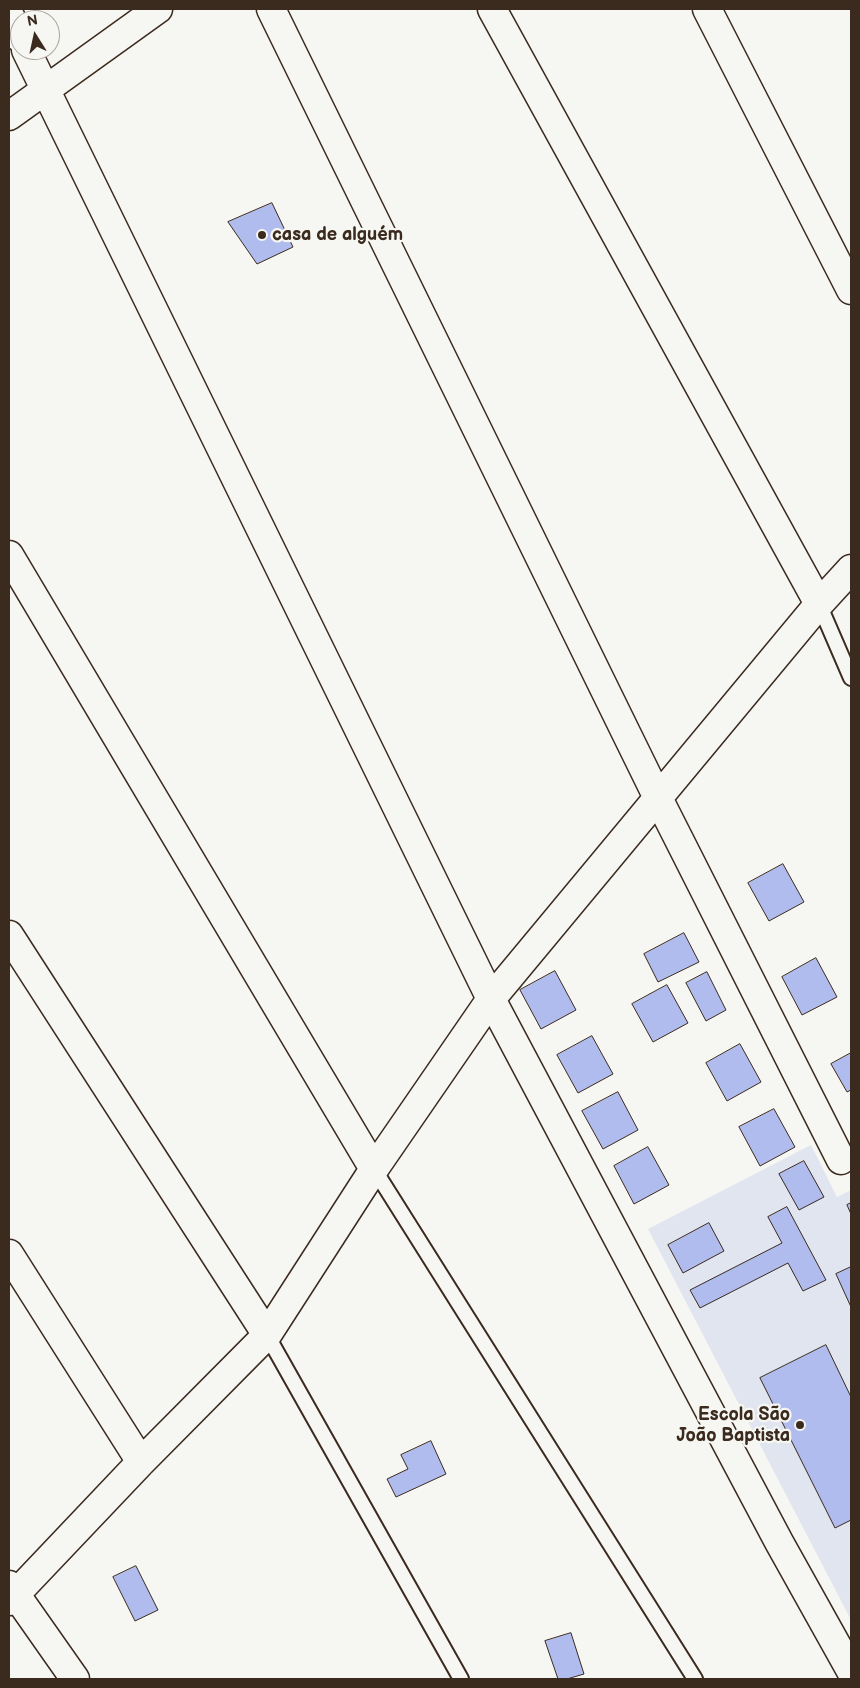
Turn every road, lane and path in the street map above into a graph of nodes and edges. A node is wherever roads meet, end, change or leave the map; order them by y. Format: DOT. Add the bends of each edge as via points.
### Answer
graph roads {
  1 [pos="158,9"];
  2 [pos="271,9"];
  3 [pos="492,9"];
  4 [pos="707,9"];
  5 [pos="31,60"];
  6 [pos="45,90"];
  7 [pos="9,116"];
  8 [pos="851,290"];
  9 [pos="9,555"];
  10 [pos="851,569"];
  11 [pos="819,604"];
  12 [pos="851,678"];
  13 [pos="658,798"];
  14 [pos="9,935"];
  15 [pos="491,999"];
  16 [pos="841,1160"];
  17 [pos="374,1169"];
  18 [pos="9,1254"];
  19 [pos="267,1334"];
  20 [pos="140,1462"];
  21 [pos="11,1594"];
  22 [pos="851,1672"];
  23 [pos="75,1679"];
  24 [pos="461,1679"];
  25 [pos="695,1679"];
  1 -- 6 [label="street"];
  2 -- 13 [label="street"];
  3 -- 11 [label="street"];
  4 -- 8 [label="street"];
  5 -- 6 [label="street"];
  6 -- 7 [label="street"];
  6 -- 15 [label="street"];
  9 -- 17 [label="street"];
  10 -- 11 [label="street"];
  11 -- 12 [label="lane"];
  11 -- 13 [label="street"];
  13 -- 15 [label="street"];
  13 -- 16 [label="street"];
  14 -- 19 [label="street"];
  15 -- 17 [label="street"];
  15 -- 22 [label="street"];
  17 -- 19 [label="street"];
  17 -- 25 [label="lane"];
  18 -- 20 [label="street"];
  19 -- 20 [label="street"];
  19 -- 24 [label="lane"];
  20 -- 21 [label="street"];
  21 -- 23 [label="street"];
}
